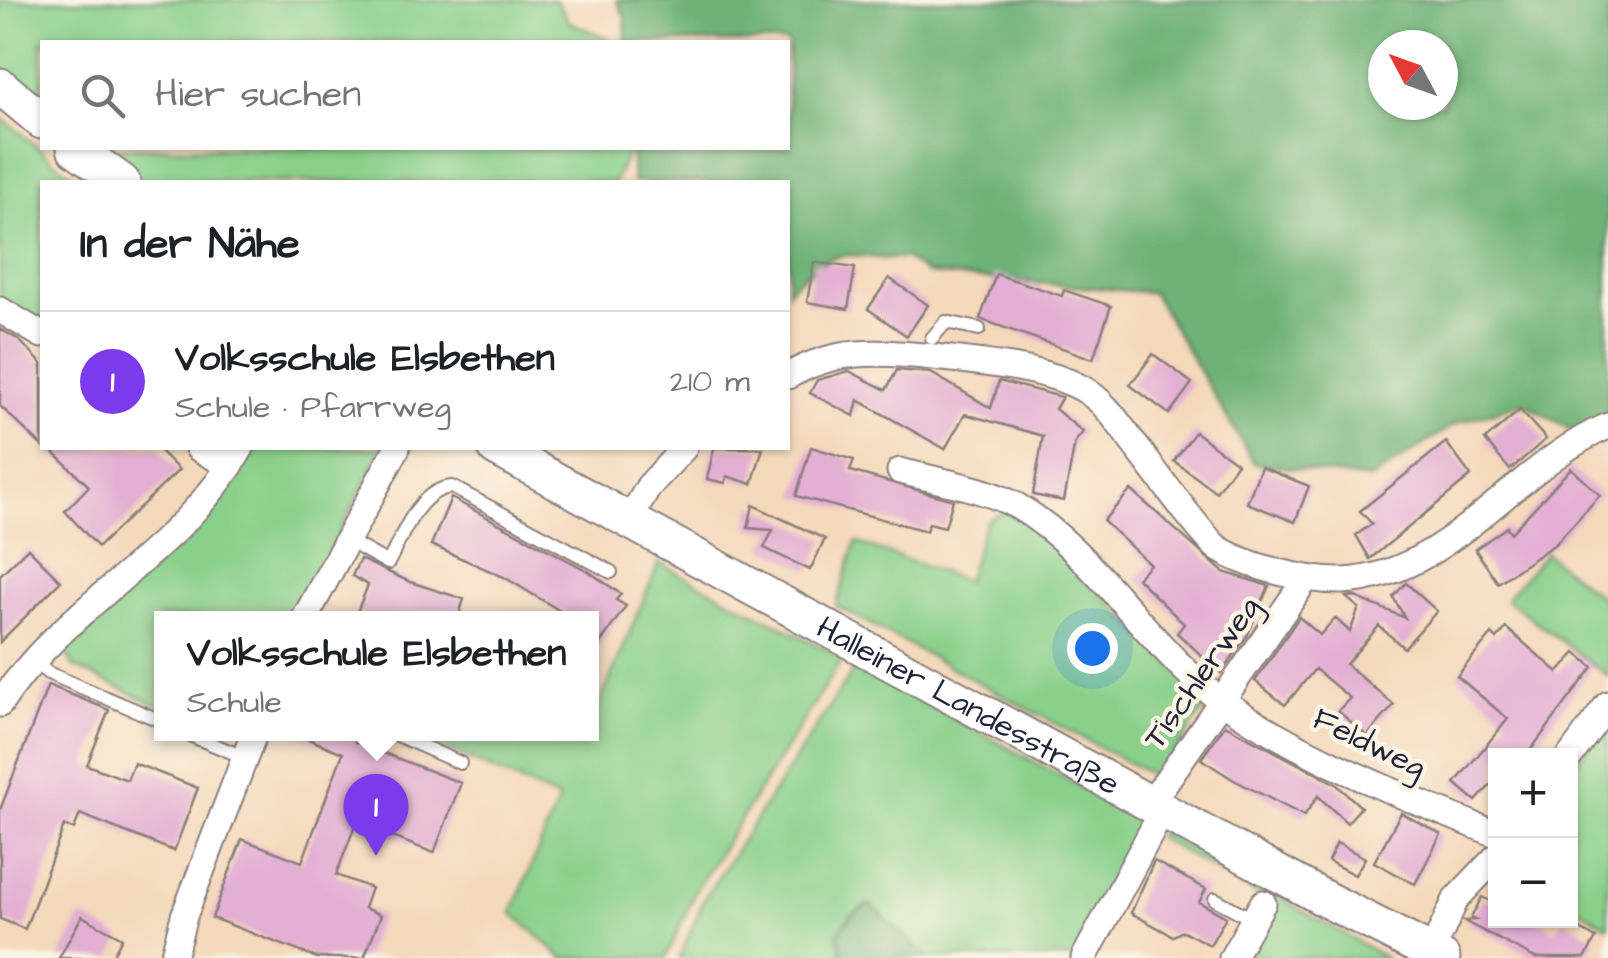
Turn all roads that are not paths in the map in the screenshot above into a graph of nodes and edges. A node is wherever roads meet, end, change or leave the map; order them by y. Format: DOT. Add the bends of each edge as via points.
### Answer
graph roads {
  1 [pos="0,86"];
  2 [pos="40,119"];
  3 [pos="78,150"];
  4 [pos="119,180"];
  5 [pos="0,310"];
  6 [pos="979,329"];
  7 [pos="40,334"];
  8 [pos="932,338"];
  9 [pos="790,375"];
  10 [pos="1608,426"];
  11 [pos="206,450"];
  12 [pos="396,450"];
  13 [pos="500,450"];
  14 [pos="682,450"];
  15 [pos="236,457"];
  16 [pos="900,471"];
  17 [pos="628,521"];
  18 [pos="346,539"];
  19 [pos="611,572"];
  20 [pos="1306,579"];
  21 [pos="310,611"];
  22 [pos="31,659"];
  23 [pos="1220,700"];
  24 [pos="0,704"];
  25 [pos="1608,704"];
  26 [pos="154,719"];
  27 [pos="411,741"];
  28 [pos="249,745"];
  29 [pos="1576,748"];
  30 [pos="460,763"];
  31 [pos="1157,806"];
  32 [pos="1488,831"];
  33 [pos="1488,866"];
  34 [pos="1215,898"];
  35 [pos="1259,912"];
  36 [pos="1435,956"];
  37 [pos="173,958"];
  38 [pos="1084,958"];
  39 [pos="1232,958"];
  1 -- 2 [label="main road"];
  3 -- 4 [label="main road"];
  5 -- 7 [label="street"];
  6 -- 8 [label="lane" via="946,322"];
  9 -- 20 [label="street" via="830,356 867,350 977,362 1086,390 1112,412 1218,548"];
  10 -- 20 [label="street" via="1560,450 1417,558 1378,576"];
  11 -- 15 [label="street"];
  12 -- 18 [label="street"];
  13 -- 17 [label="main road, Halleiner Landesstraße"];
  14 -- 17 [label="street"];
  15 -- 22 [label="street" via="168,536 107,577"];
  16 -- 23 [label="street, Feldweg" via="1018,507"];
  17 -- 31 [label="main road, Halleiner Landesstraße"];
  18 -- 19 [label="lane" via="388,562 420,505 440,488 452,488"];
  18 -- 21 [label="street"];
  20 -- 23 [label="street, Tischlerweg"];
  22 -- 24 [label="street"];
  22 -- 26 [label="lane" via="48,673"];
  23 -- 31 [label="street, Tischlerweg"];
  23 -- 32 [label="street, Feldweg" via="1368,782"];
  25 -- 29 [label="street"];
  27 -- 30 [label="lane"];
  28 -- 37 [label="street"];
  31 -- 36 [label="main road, Halleiner Landesstraße"];
  31 -- 38 [label="street, Tischlerweg"];
  33 -- 36 [label="street" via="1456,898"];
  34 -- 35 [label="lane"];
  35 -- 39 [label="street"];
}
